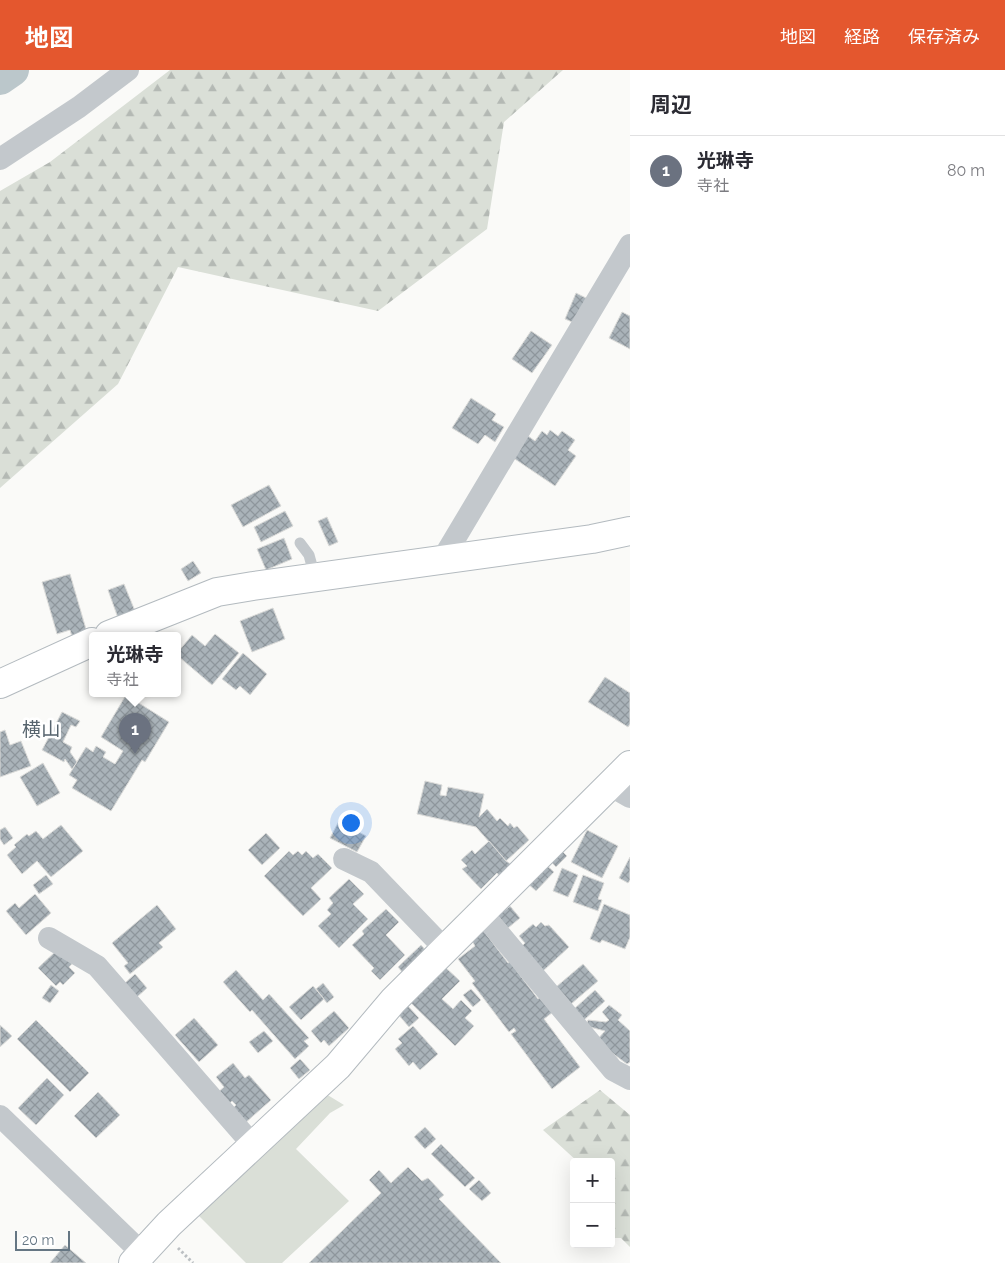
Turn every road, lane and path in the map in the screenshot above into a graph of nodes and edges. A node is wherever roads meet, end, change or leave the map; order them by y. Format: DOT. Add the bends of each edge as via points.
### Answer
graph roads {
  1 [pos="128,70"];
  2 [pos="0,159"];
  3 [pos="630,245"];
  4 [pos="630,531"];
  5 [pos="300,543"];
  6 [pos="442,560"];
  7 [pos="314,577"];
  8 [pos="116,632"];
  9 [pos="89,643"];
  10 [pos="0,684"];
  11 [pos="628,767"];
  12 [pos="630,797"];
  13 [pos="344,859"];
  14 [pos="482,913"];
  15 [pos="49,938"];
  16 [pos="445,949"];
  17 [pos="630,1079"];
  18 [pos="0,1116"];
  19 [pos="253,1145"];
  20 [pos="138,1258"];
  1 -- 2 [label="street"];
  3 -- 6 [label="street"];
  4 -- 6 [label="street"];
  5 -- 7 [label="lane" via="308,555"];
  6 -- 7 [label="street"];
  7 -- 8 [label="street" via="216,592"];
  9 -- 10 [label="street"];
  11 -- 12 [label="street" via="616,789"];
  11 -- 14 [label="street"];
  13 -- 16 [label="street" via="371,872"];
  14 -- 16 [label="street"];
  14 -- 17 [label="street" via="613,1070"];
  15 -- 19 [label="street" via="98,966"];
  16 -- 19 [label="street" via="393,1001 338,1066"];
  18 -- 20 [label="street"];
  19 -- 20 [label="street" via="169,1224"];
}
